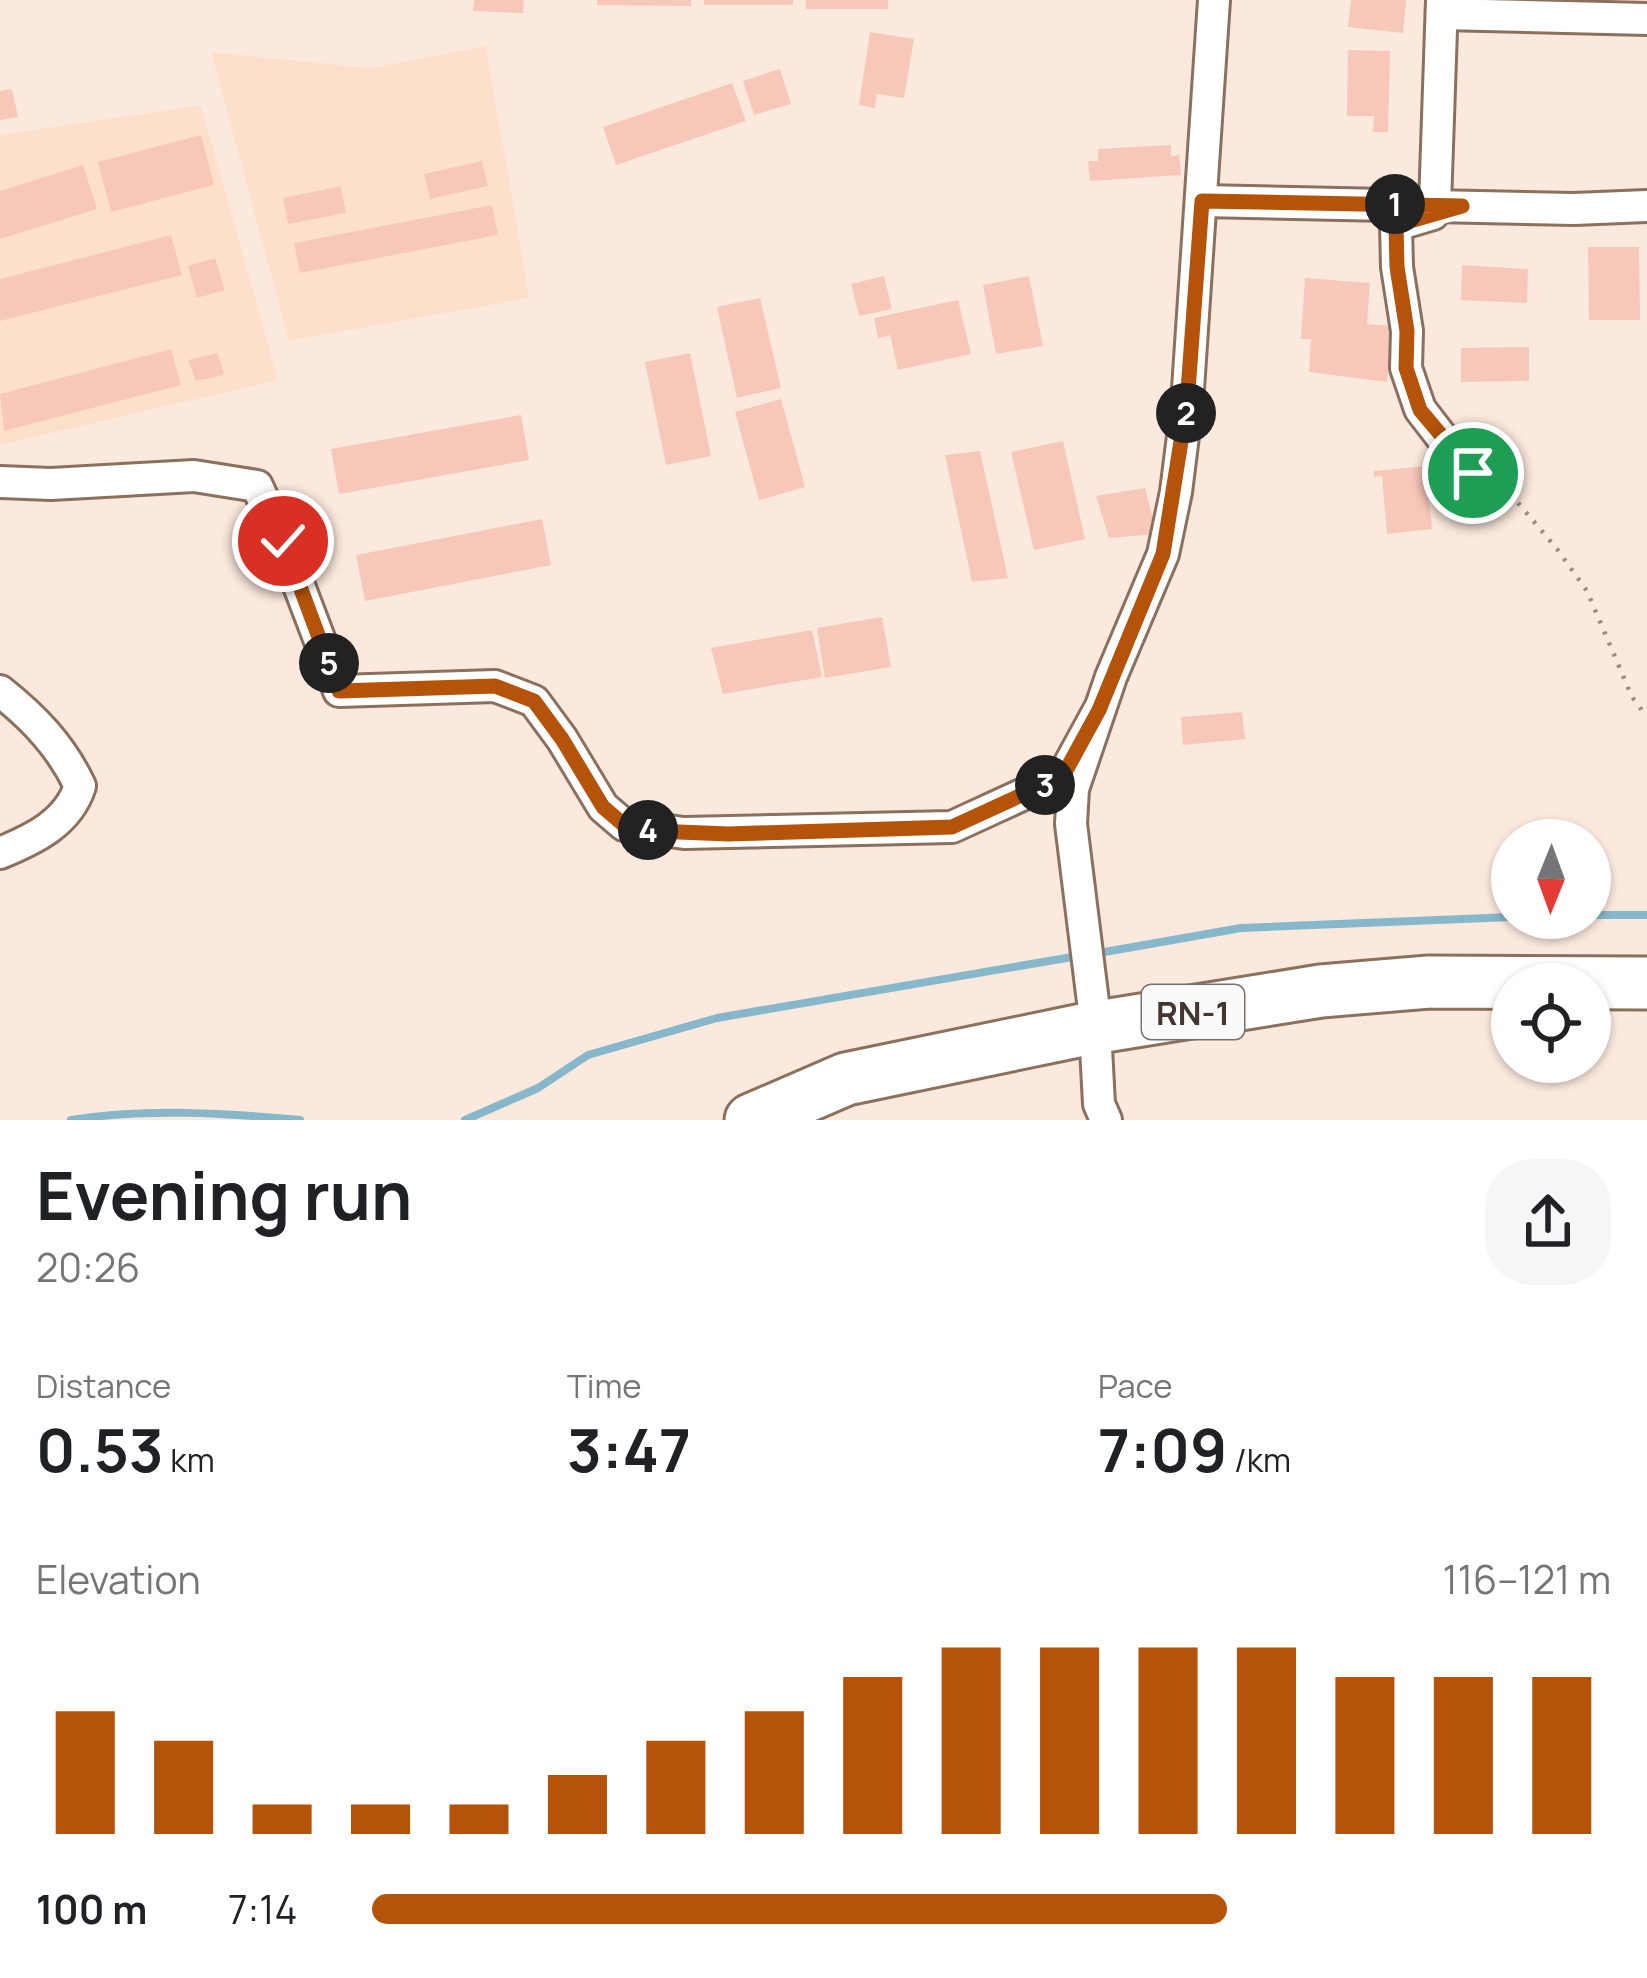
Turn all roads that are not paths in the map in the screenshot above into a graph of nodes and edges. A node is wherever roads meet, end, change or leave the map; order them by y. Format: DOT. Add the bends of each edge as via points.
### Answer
graph roads {
  1 [pos="1214,0"];
  2 [pos="1442,7"];
  3 [pos="1647,19"];
  4 [pos="1202,201"];
  5 [pos="1449,205"];
  6 [pos="1647,206"];
  7 [pos="1450,448"];
  8 [pos="0,482"];
  9 [pos="0,691"];
  10 [pos="1099,710"];
  11 [pos="0,853"];
  12 [pos="1647,983"];
  13 [pos="1093,1019"];
  14 [pos="751,1120"];
  15 [pos="1106,1120"];
  1 -- 4 [label="street"];
  2 -- 3 [label="street"];
  2 -- 5 [label="street"];
  4 -- 5 [label="street"];
  4 -- 10 [label="street" via="1176,492 1163,554"];
  5 -- 6 [label="street"];
  5 -- 7 [label="street" via="1396,225 1406,368 1420,410"];
  8 -- 10 [label="street" via="194,476 257,486 339,691 495,686 534,701 603,807 624,825 728,834 952,827 1063,776"];
  9 -- 11 [label="street" via="52,740 80,786 53,825"];
  10 -- 13 [label="street" via="1073,789 1071,824"];
  12 -- 13 [label="highway, RN-1" via="1429,982"];
  13 -- 14 [label="highway, RN-1" via="846,1079"];
  13 -- 15 [label="street"];
}
